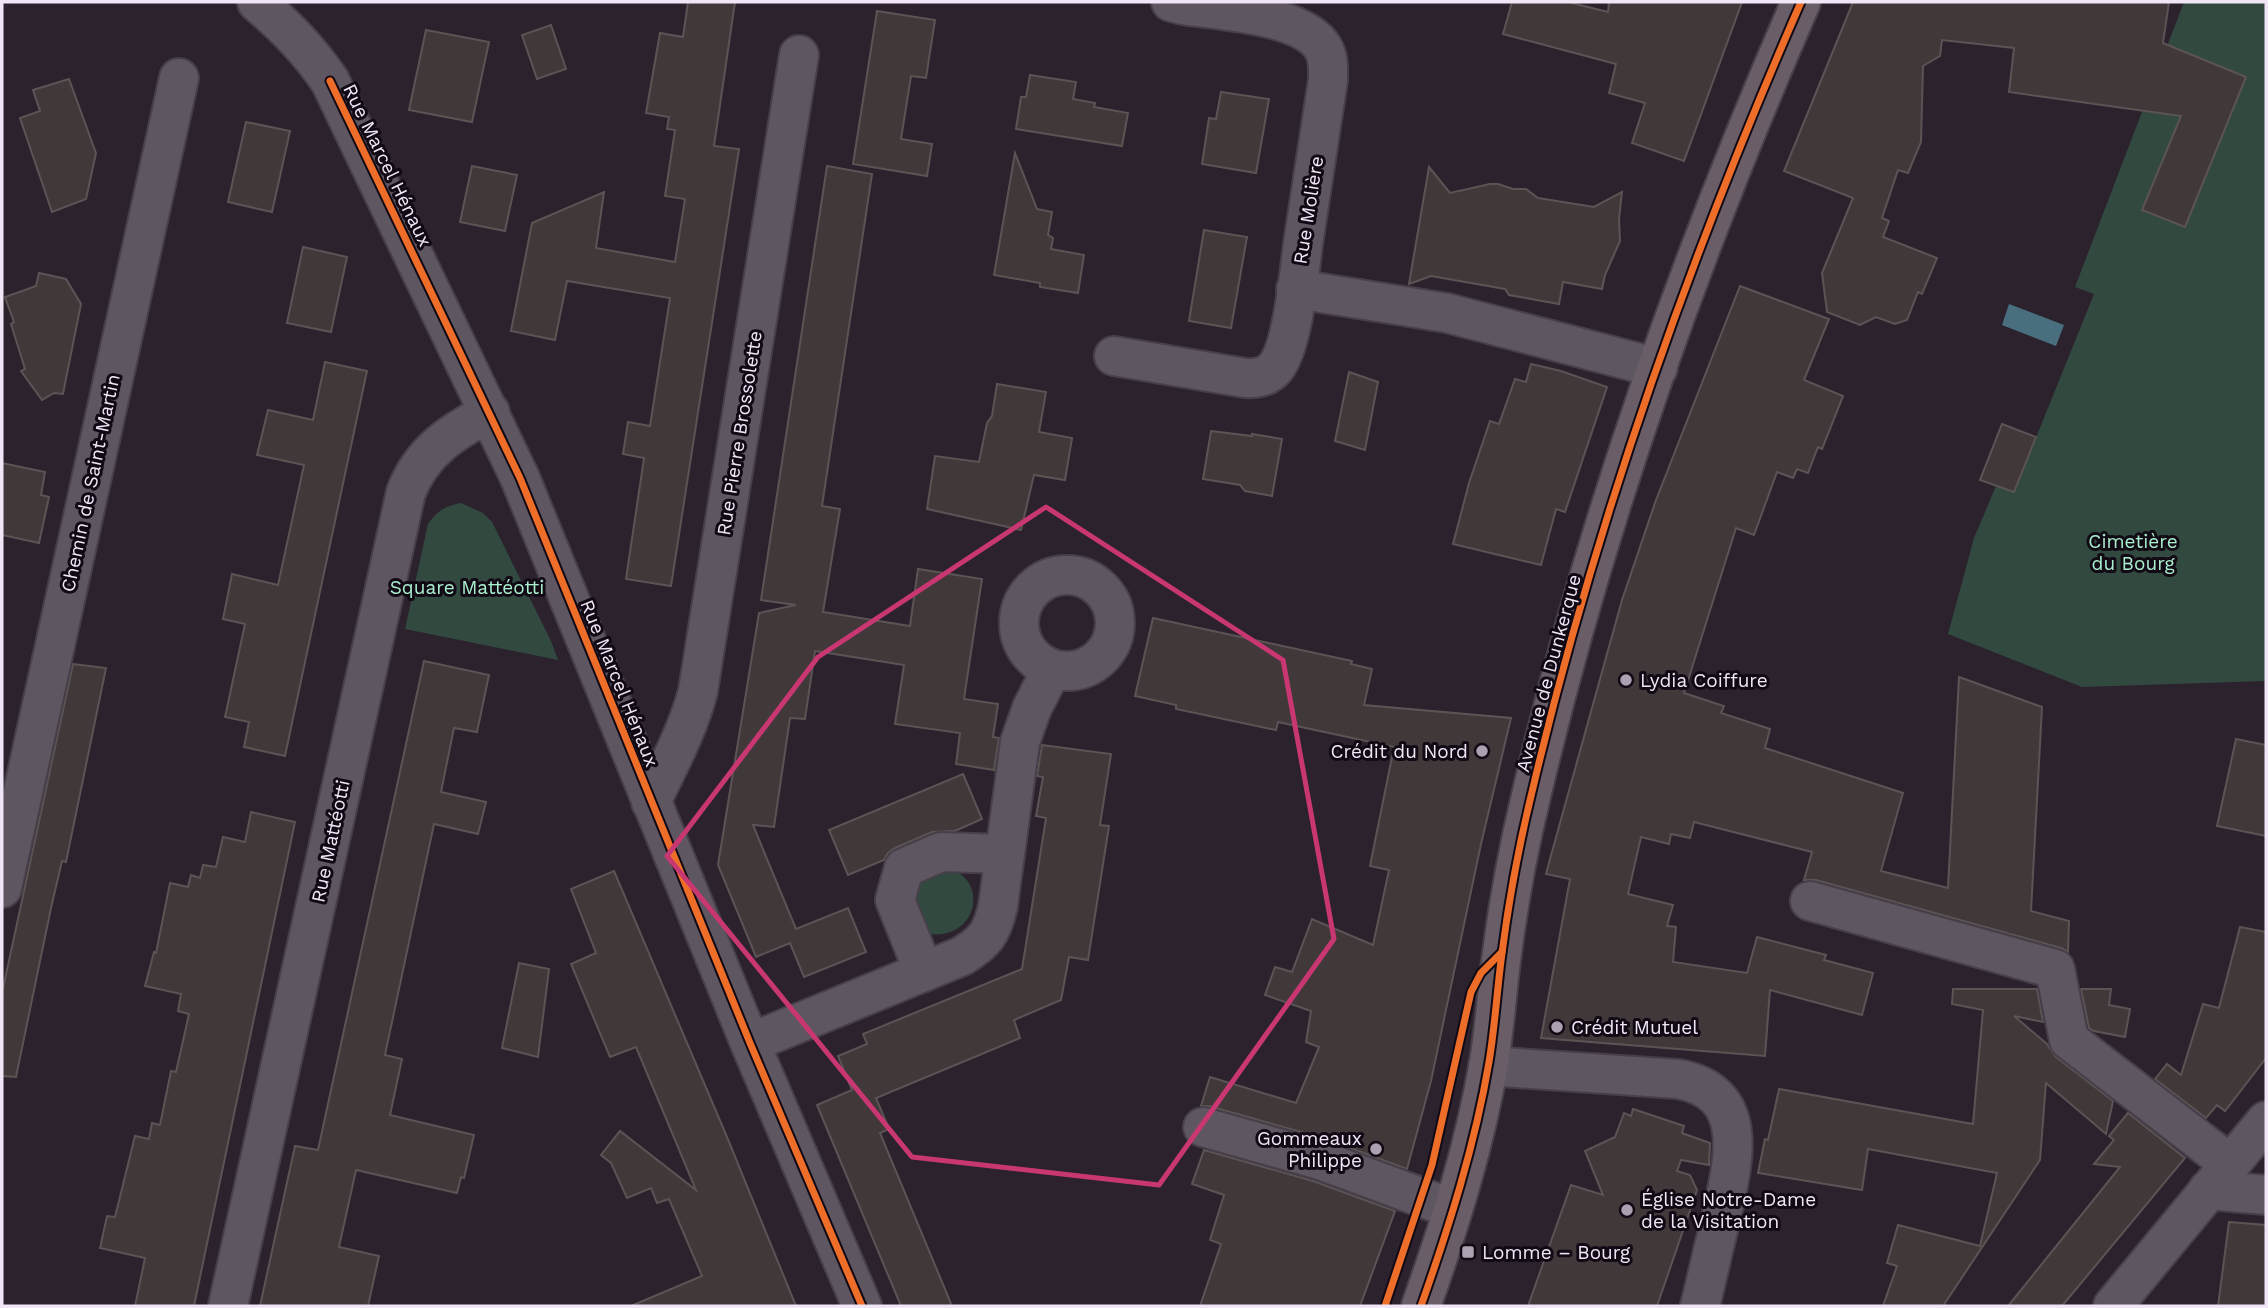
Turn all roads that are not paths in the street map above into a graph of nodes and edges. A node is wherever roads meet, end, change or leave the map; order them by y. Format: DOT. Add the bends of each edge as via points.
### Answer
graph roads {
  1 [pos="257,2"];
  2 [pos="301,2"];
  3 [pos="1171,2"];
  4 [pos="1793,2"];
  5 [pos="1801,2"];
  6 [pos="799,55"];
  7 [pos="1772,67"];
  8 [pos="179,78"];
  9 [pos="330,80"];
  10 [pos="1296,289"];
  11 [pos="1114,355"];
  12 [pos="1658,369"];
  13 [pos="490,412"];
  14 [pos="1052,669"];
  15 [pos="651,803"];
  16 [pos="1005,854"];
  17 [pos="2,888"];
  18 [pos="1810,901"];
  19 [pos="924,972"];
  20 [pos="750,1043"];
  21 [pos="1489,1066"];
  22 [pos="2266,1121"];
  23 [pos="1203,1127"];
  24 [pos="2219,1177"];
  25 [pos="2266,1195"];
  26 [pos="1452,1209"];
  27 [pos="228,1306"];
  28 [pos="862,1306"];
  29 [pos="1422,1306"];
  30 [pos="1700,1306"];
  31 [pos="2113,1306"];
  1 -- 9 [label="street, Rue Marcel Hénaux" via="286,26"];
  2 -- 9 [label="street, Rue Marcel Hénaux" via="322,48"];
  3 -- 10 [label="street, Rue Molière" via="1283,21 1299,27 1324,48 1328,80"];
  4 -- 7 [label="main road, Avenue de Dunkerque"];
  5 -- 7 [label="main road, Avenue de Dunkerque"];
  6 -- 15 [label="street, Rue Pierre Brossolette" via="698,691"];
  7 -- 12 [label="main road, Avenue de Dunkerque"];
  8 -- 17 [label="street, Chemin de Saint-Martin"];
  9 -- 13 [label="street, Rue Marcel Hénaux"];
  10 -- 11 [label="street, Rue Molière" via="1287,343 1274,369 1254,379"];
  10 -- 12 [label="street" via="1447,313"];
  12 -- 21 [label="main road, Avenue de Dunkerque" via="1601,538 1531,795 1513,881"];
  13 -- 15 [label="street, Rue Marcel Hénaux"];
  13 -- 27 [label="street, Rue Mattéotti" via="460,428 423,459 406,492"];
  14 -- 16 [label="street" via="1020,742"];
  15 -- 20 [label="street, Rue Marcel Hénaux"];
  16 -- 19 [label="street" via="995,922 988,935 962,956"];
  16 -- 19 [label="street" via="941,852 904,868 895,900"];
  18 -- 24 [label="street" via="2054,969 2069,1040"];
  19 -- 20 [label="street"];
  20 -- 28 [label="street, Rue Marcel Hénaux"];
  21 -- 26 [label="main road, Avenue de Dunkerque"];
  21 -- 30 [label="street" via="1678,1079 1709,1089 1720,1100 1732,1128 1732,1167"];
  22 -- 24 [label="street"];
  23 -- 26 [label="street" via="1320,1160"];
  24 -- 25 [label="street"];
  24 -- 31 [label="street"];
  26 -- 29 [label="main road, Avenue de Dunkerque"];
}
